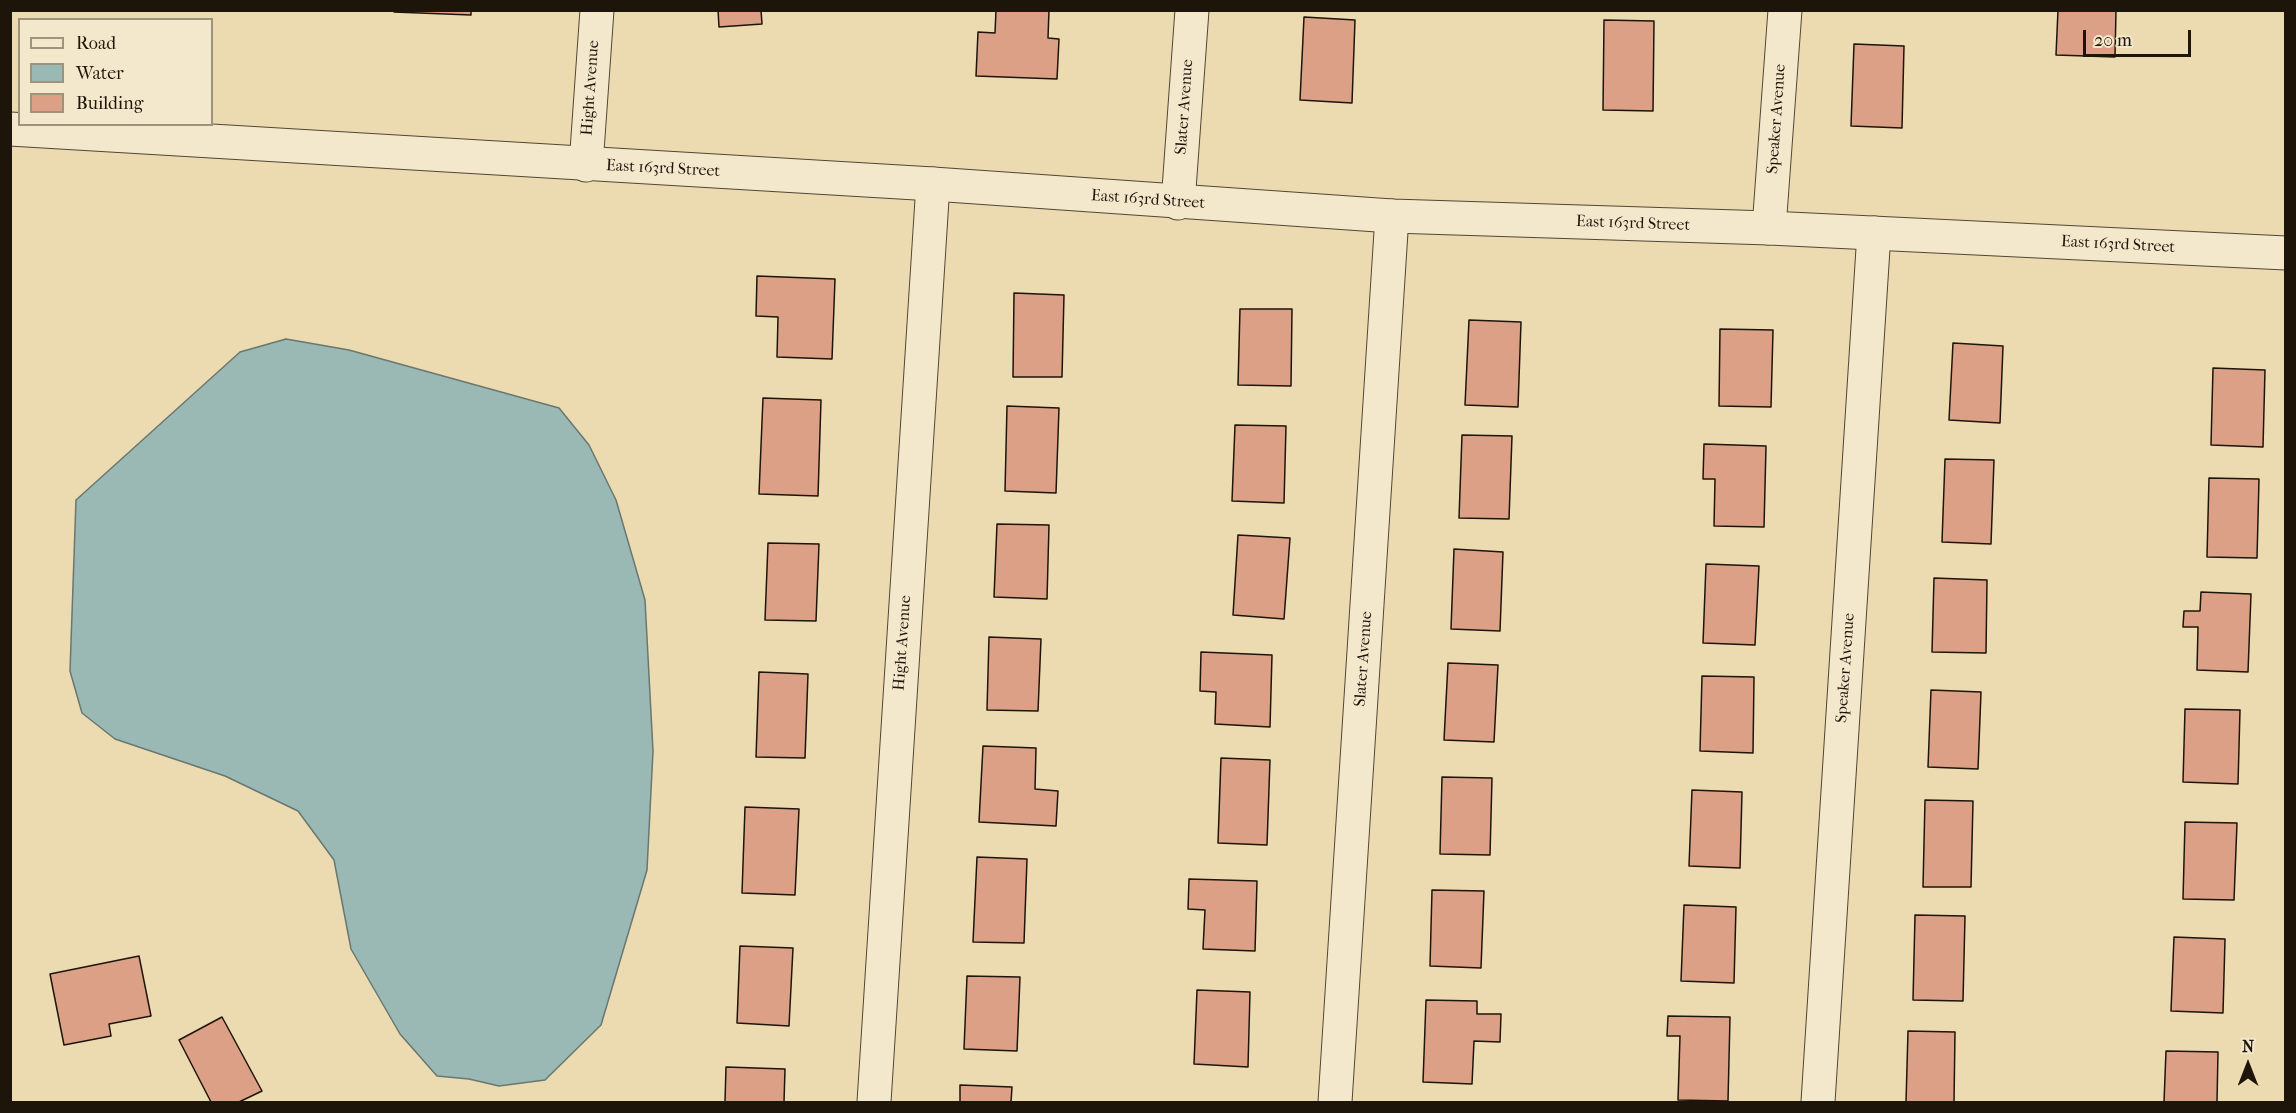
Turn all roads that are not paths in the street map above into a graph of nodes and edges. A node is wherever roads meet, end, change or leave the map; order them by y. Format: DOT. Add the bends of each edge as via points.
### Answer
graph roads {
  1 [pos="597,10"];
  2 [pos="1192,10"];
  3 [pos="1785,10"];
  4 [pos="10,129"];
  5 [pos="586,165"];
  6 [pos="933,184"];
  7 [pos="1178,203"];
  8 [pos="1392,216"];
  9 [pos="1769,228"];
  10 [pos="1874,233"];
  11 [pos="2286,253"];
  12 [pos="874,1102"];
  13 [pos="1335,1102"];
  14 [pos="1818,1102"];
  1 -- 5 [label="street, Hight Avenue"];
  2 -- 7 [label="street, Slater Avenue"];
  3 -- 9 [label="street, Speaker Avenue"];
  4 -- 5 [label="street, East 163rd Street"];
  5 -- 6 [label="street, East 163rd Street"];
  6 -- 7 [label="street, East 163rd Street"];
  6 -- 12 [label="street, Hight Avenue"];
  7 -- 8 [label="street, East 163rd Street"];
  8 -- 9 [label="street, East 163rd Street"];
  8 -- 13 [label="street, Slater Avenue"];
  9 -- 10 [label="street, East 163rd Street"];
  10 -- 11 [label="street, East 163rd Street"];
  10 -- 14 [label="street, Speaker Avenue"];
}
